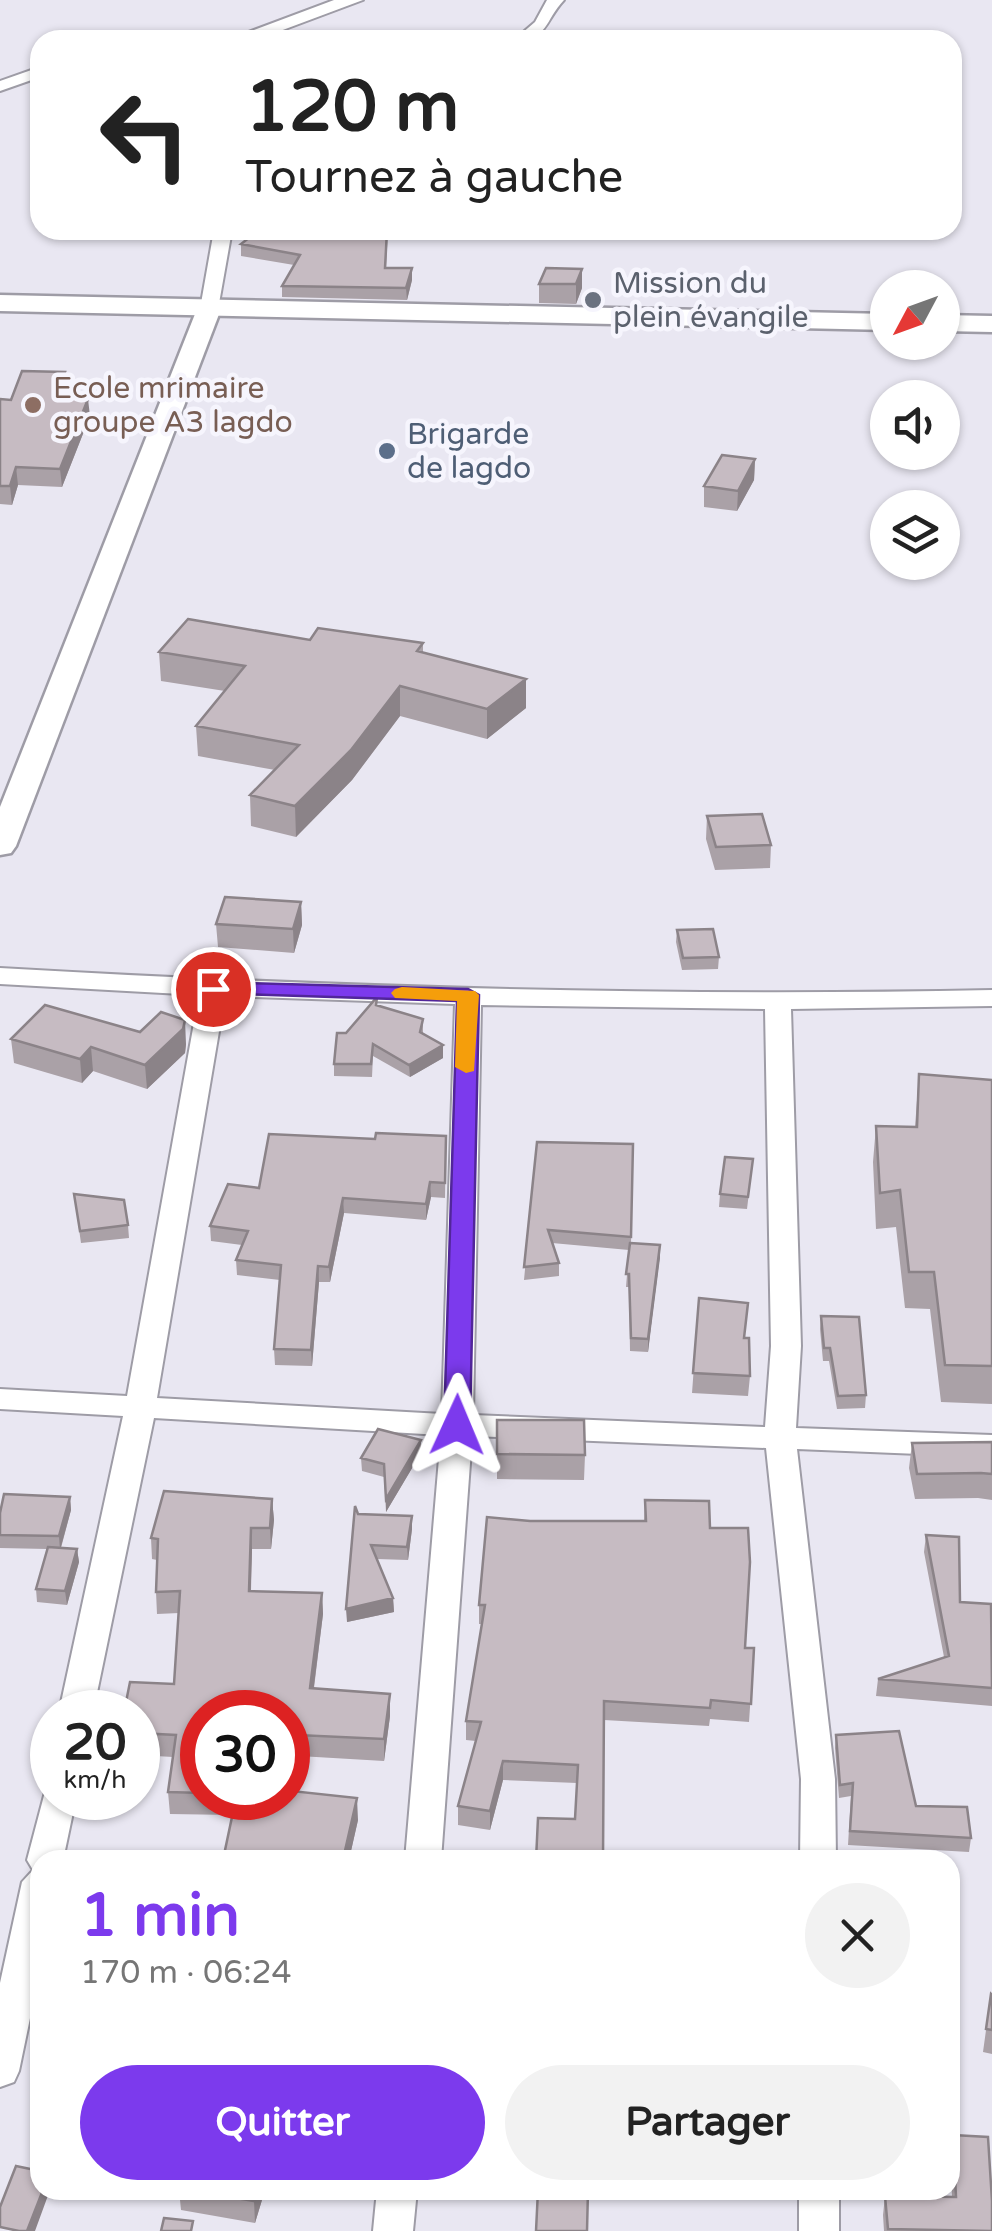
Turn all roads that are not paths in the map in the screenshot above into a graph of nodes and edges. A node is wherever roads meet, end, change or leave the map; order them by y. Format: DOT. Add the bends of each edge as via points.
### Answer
graph roads {
  1 [pos="355,0"];
  2 [pos="556,0"];
  3 [pos="270,30"];
  4 [pos="534,30"];
  5 [pos="30,76"];
  6 [pos="0,86"];
  7 [pos="220,240"];
  8 [pos="0,303"];
  9 [pos="209,310"];
  10 [pos="870,322"];
  11 [pos="960,323"];
  12 [pos="992,324"];
  13 [pos="0,846"];
  14 [pos="0,976"];
  15 [pos="213,989"];
  16 [pos="468,995"];
  17 [pos="992,998"];
  18 [pos="778,1003"];
  19 [pos="0,1399"];
  20 [pos="140,1409"];
  21 [pos="457,1425"];
  22 [pos="780,1437"];
  23 [pos="992,1446"];
  24 [pos="81,1690"];
  25 [pos="53,1820"];
  26 [pos="46,1850"];
  27 [pos="424,1850"];
  28 [pos="818,1850"];
  29 [pos="30,1929"];
  30 [pos="0,2071"];
  31 [pos="395,2200"];
  32 [pos="819,2200"];
  33 [pos="393,2231"];
  34 [pos="819,2231"];
  1 -- 3 [label="street" via="310,10"];
  2 -- 4 [label="street"];
  5 -- 6 [label="street"];
  7 -- 9 [label="street"];
  8 -- 9 [label="main road"];
  9 -- 10 [label="main road"];
  9 -- 13 [label="street"];
  11 -- 12 [label="main road"];
  14 -- 15 [label="street"];
  15 -- 16 [label="street"];
  15 -- 20 [label="street"];
  16 -- 18 [label="street"];
  16 -- 21 [label="street"];
  17 -- 18 [label="street"];
  18 -- 22 [label="street" via="786,1346"];
  19 -- 20 [label="street"];
  20 -- 21 [label="street"];
  20 -- 24 [label="street"];
  21 -- 22 [label="street"];
  21 -- 27 [label="street"];
  22 -- 23 [label="street"];
  22 -- 28 [label="street" via="818,1779"];
  25 -- 26 [label="street"];
  29 -- 30 [label="street"];
  31 -- 33 [label="street"];
  32 -- 34 [label="street"];
}
